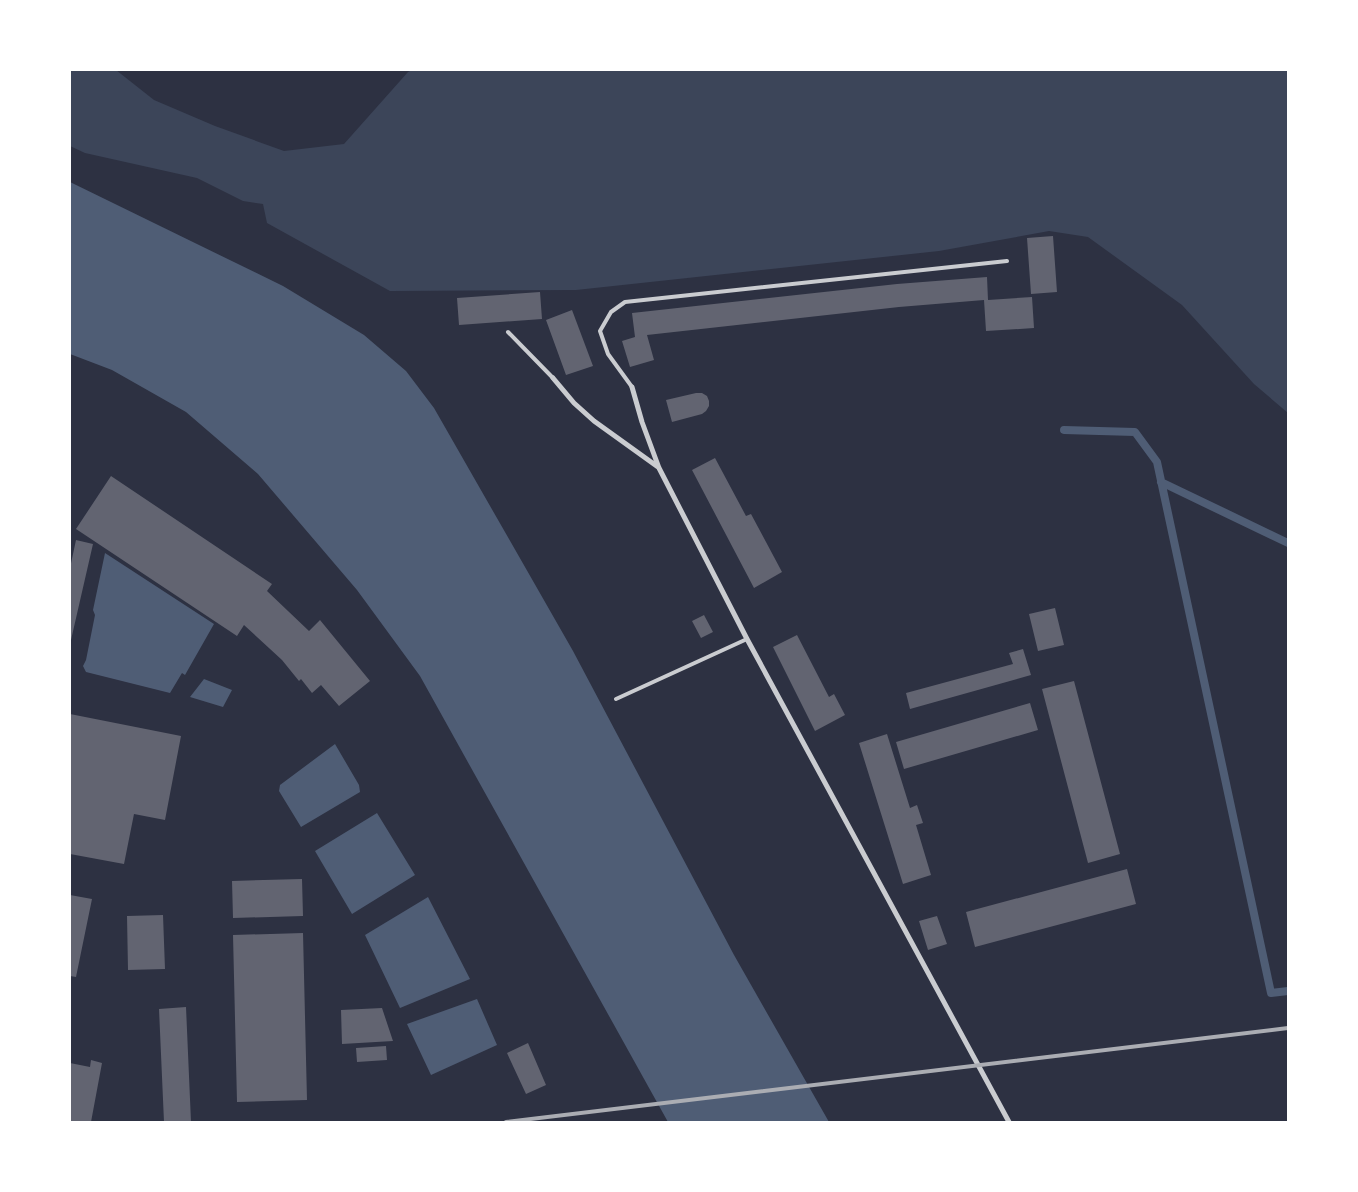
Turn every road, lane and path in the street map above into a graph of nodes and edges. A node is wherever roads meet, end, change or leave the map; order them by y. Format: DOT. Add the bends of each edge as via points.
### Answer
graph roads {
  1 [pos="1007,261"];
  2 [pos="508,332"];
  3 [pos="553,378"];
  4 [pos="632,386"];
  5 [pos="659,468"];
  6 [pos="747,639"];
  7 [pos="616,699"];
  8 [pos="1010,1122"];
  1 -- 4 [label="lane" via="625,302 611,312 600,331 608,354"];
  2 -- 3 [label="lane"];
  3 -- 5 [label="street" via="594,421"];
  4 -- 5 [label="street"];
  5 -- 6 [label="street"];
  6 -- 7 [label="lane"];
  6 -- 8 [label="street"];
}
